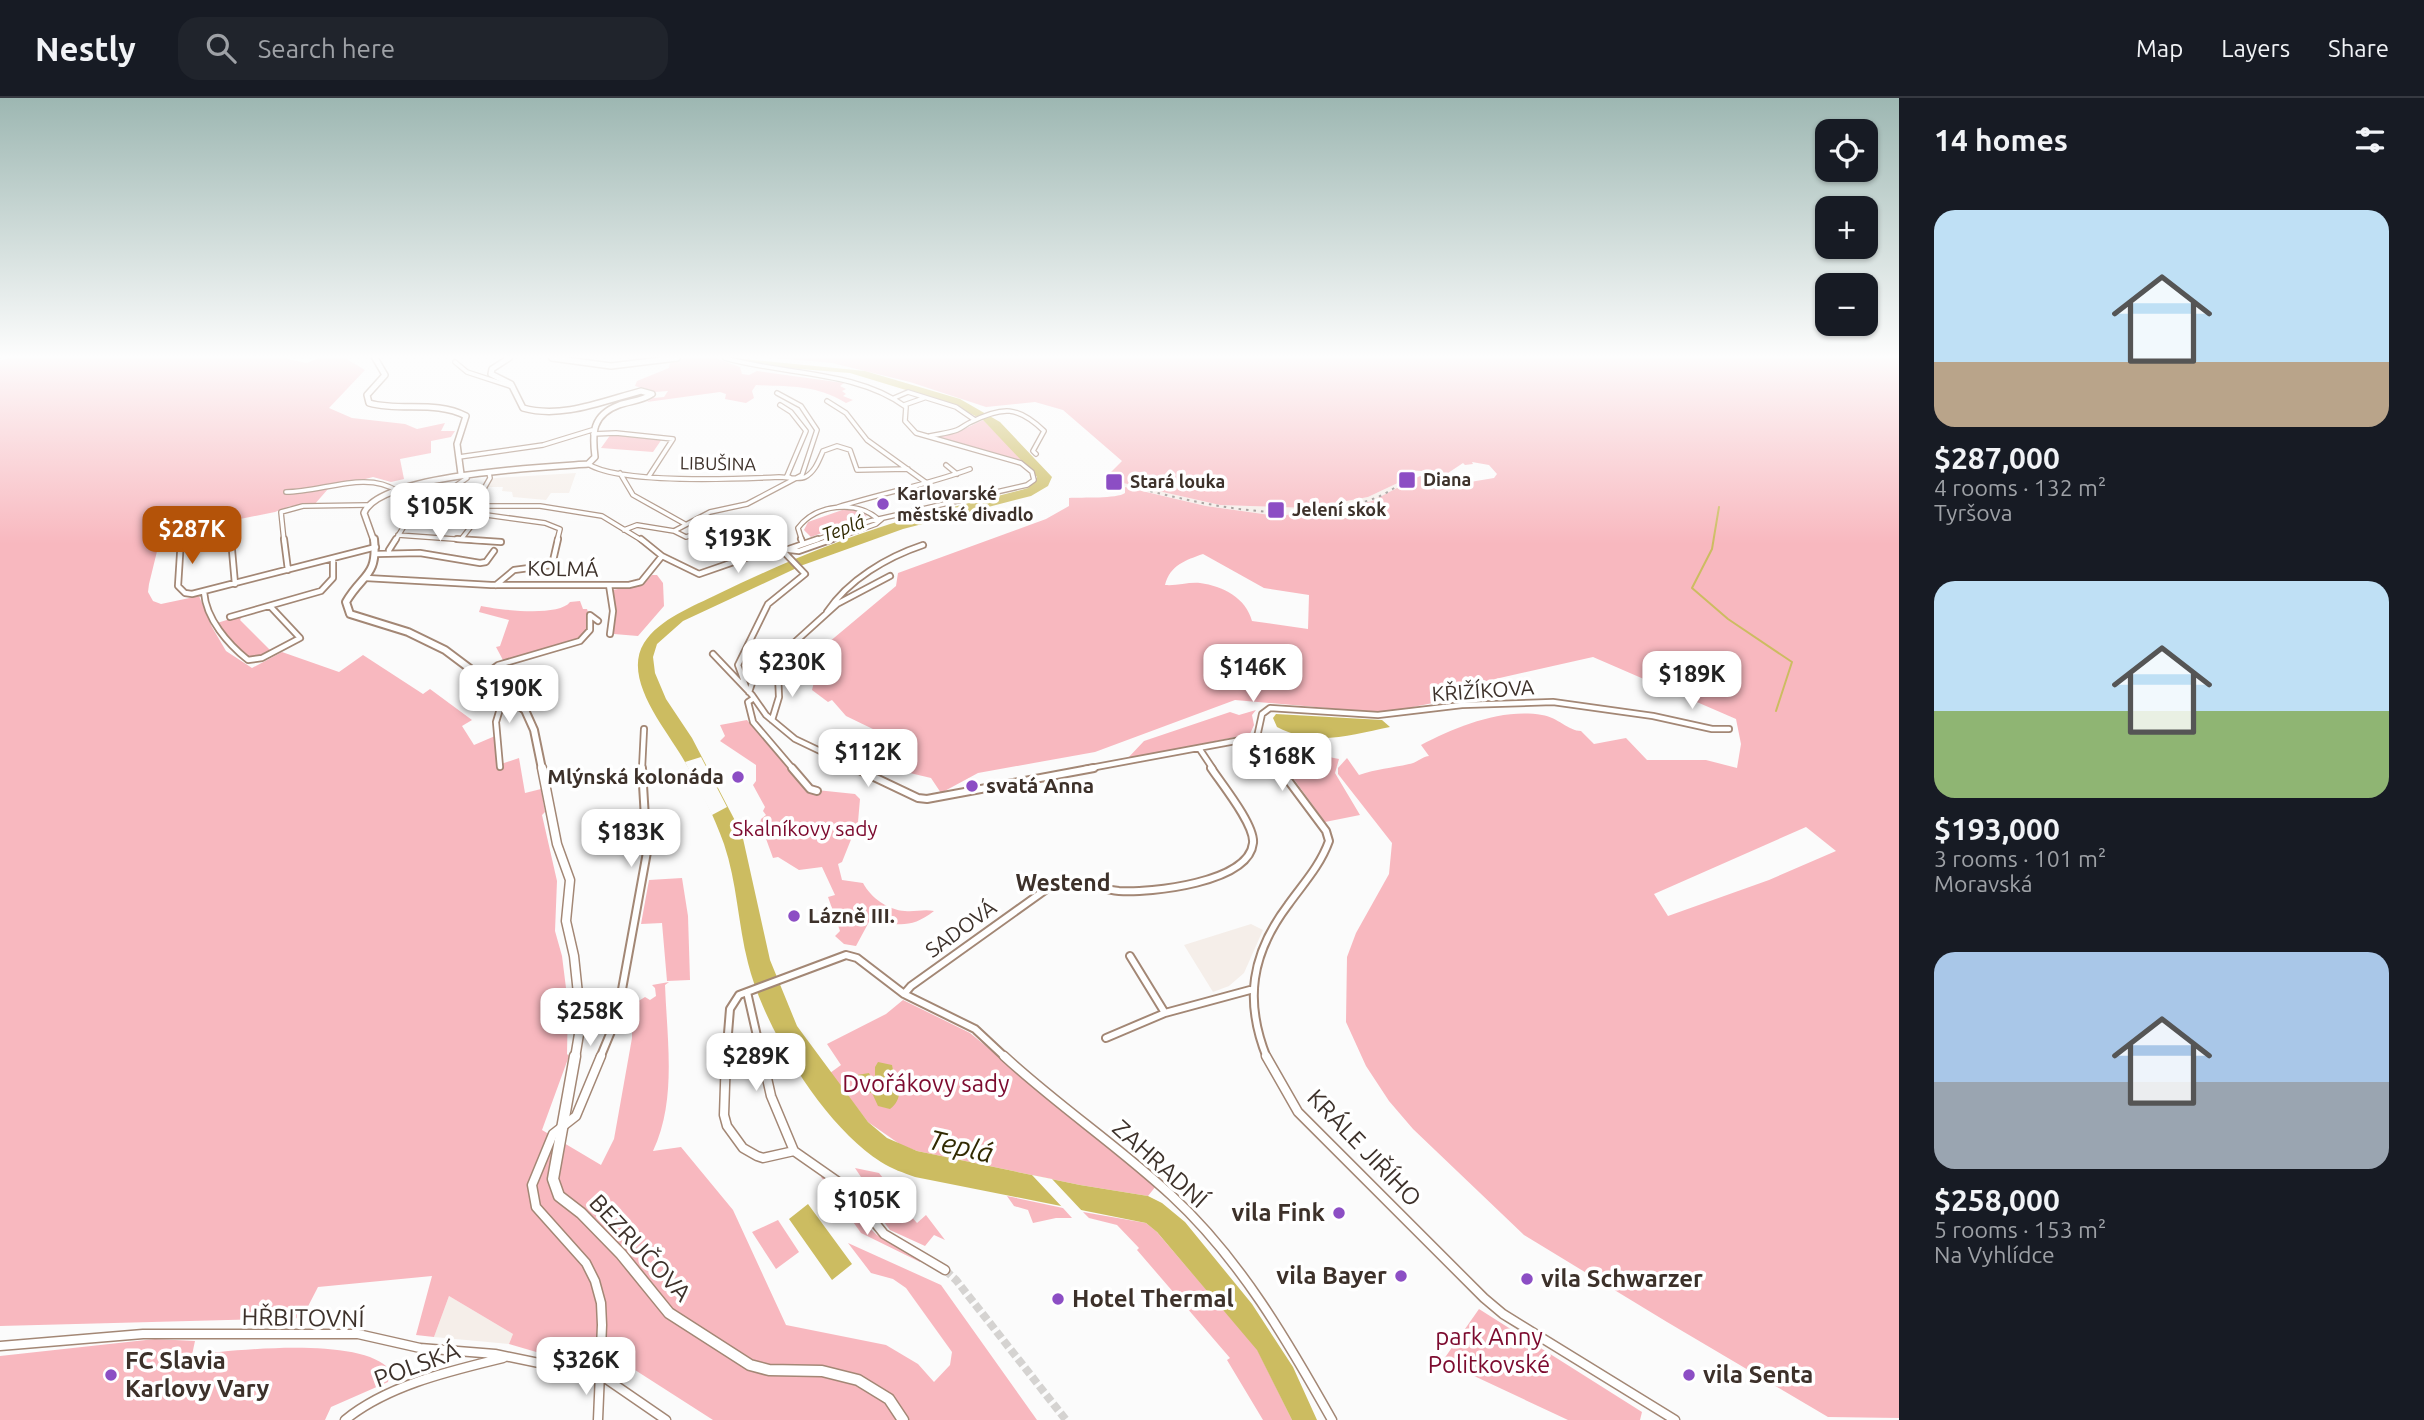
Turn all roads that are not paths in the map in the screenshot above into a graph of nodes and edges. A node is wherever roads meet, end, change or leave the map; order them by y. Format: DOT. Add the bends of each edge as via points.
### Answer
graph roads {
  1 [pos="466,420"];
  2 [pos="600,420"];
  3 [pos="798,420"];
  4 [pos="810,420"];
  5 [pos="851,420"];
  6 [pos="906,420"];
  7 [pos="976,420"];
  8 [pos="1030,420"];
  9 [pos="817,430"];
  10 [pos="806,431"];
  11 [pos="593,432"];
  12 [pos="926,437"];
  13 [pos="1036,454"];
  14 [pos="458,457"];
  15 [pos="588,464"];
  16 [pos="946,465"];
  17 [pos="908,469"];
  18 [pos="970,469"];
  19 [pos="489,472"];
  20 [pos="620,473"];
  21 [pos="461,474"];
  22 [pos="957,474"];
  23 [pos="649,476"];
  24 [pos="467,478"];
  25 [pos="794,479"];
  26 [pos="928,484"];
  27 [pos="397,491"];
  28 [pos="286,492"];
  29 [pos="482,492"];
  30 [pos="367,505"];
  31 [pos="426,506"];
  32 [pos="838,507"];
  33 [pos="480,515"];
  34 [pos="885,517"];
  35 [pos="877,519"];
  36 [pos="685,524"];
  37 [pos="735,529"];
  38 [pos="624,530"];
  39 [pos="674,531"];
  40 [pos="230,533"];
  41 [pos="398,535"];
  42 [pos="462,538"];
  43 [pos="181,539"];
  44 [pos="501,542"];
  45 [pos="803,544"];
  46 [pos="922,545"];
  47 [pos="389,550"];
  48 [pos="785,550"];
  49 [pos="376,551"];
  50 [pos="494,551"];
  51 [pos="662,556"];
  52 [pos="333,558"];
  53 [pos="790,558"];
  54 [pos="288,570"];
  55 [pos="890,576"];
  56 [pos="366,578"];
  57 [pos="235,584"];
  58 [pos="496,585"];
  59 [pos="609,586"];
  60 [pos="204,592"];
  61 [pos="270,606"];
  62 [pos="826,615"];
  63 [pos="230,617"];
  64 [pos="598,621"];
  65 [pos="610,634"];
  66 [pos="713,654"];
  67 [pos="778,673"];
  68 [pos="483,676"];
  69 [pos="495,685"];
  70 [pos="749,692"];
  71 [pos="754,698"];
  72 [pos="772,720"];
  73 [pos="643,729"];
  74 [pos="1729,729"];
  75 [pos="1257,737"];
  76 [pos="1199,747"];
  77 [pos="500,767"];
  78 [pos="817,791"];
  79 [pos="935,799"];
  80 [pos="1130,956"];
  81 [pos="1250,990"];
  82 [pos="747,992"];
  83 [pos="904,994"];
  84 [pos="1165,1013"];
  85 [pos="1106,1038"];
  86 [pos="567,1122"];
  87 [pos="794,1151"];
  88 [pos="945,1270"];
  89 [pos="0,1346"];
  90 [pos="506,1357"];
  91 [pos="602,1376"];
  92 [pos="345,1420"];
  93 [pos="598,1420"];
  94 [pos="666,1420"];
  95 [pos="903,1420"];
  96 [pos="1332,1420"];
  97 [pos="1675,1420"];
  1 -- 14 [label="street" via="457,444"];
  2 -- 11 [label="street"];
  3 -- 10 [label="street"];
  4 -- 9 [label="street"];
  5 -- 17 [label="street" via="867,440"];
  6 -- 12 [label="street" via="916,433"];
  7 -- 12 [label="street" via="958,430"];
  8 -- 13 [label="street" via="1044,431 1033,451"];
  9 -- 10 [label="street"];
  9 -- 25 [label="street" via="802,475"];
  10 -- 25 [label="street" via="788,476"];
  11 -- 14 [label="street" via="543,445"];
  11 -- 15 [label="street" via="595,457"];
  11 -- 23 [label="street" via="671,438"];
  12 -- 34 [label="street" via="1016,461 1034,478 1027,485 990,495"];
  14 -- 21 [label="street"];
  15 -- 19 [label="street, LIBUŠINA"];
  15 -- 20 [label="street, LIBUŠINA" via="599,471"];
  16 -- 22 [label="street"];
  17 -- 25 [label="street" via="857,470 850,450 837,446 823,451 807,477"];
  17 -- 26 [label="street"];
  18 -- 22 [label="street"];
  19 -- 21 [label="street, LIBUŠINA"];
  19 -- 29 [label="street"];
  20 -- 23 [label="street, LIBUŠINA"];
  20 -- 36 [label="street" via="633,495"];
  21 -- 27 [label="street, LIBUŠINA"];
  22 -- 26 [label="street"];
  23 -- 25 [label="street, LIBUŠINA"];
  24 -- 31 [label="street"];
  25 -- 36 [label="street, LIBUŠINA" via="747,504 710,512"];
  26 -- 32 [label="street"];
  27 -- 28 [label="street" via="373,480"];
  27 -- 30 [label="street, LIBUŠINA"];
  30 -- 49 [label="street" via="364,513"];
  30 -- 54 [label="street" via="303,506 281,512"];
  31 -- 33 [label="street"];
  31 -- 38 [label="street" via="540,506 602,516"];
  31 -- 41 [label="street" via="409,518"];
  32 -- 35 [label="street" via="860,507"];
  32 -- 45 [label="street" via="803,520 799,528"];
  33 -- 42 [label="street"];
  33 -- 58 [label="street" via="509,516 560,528 552,565 518,568"];
  34 -- 35 [label="street"];
  34 -- 48 [label="street" via="810,548"];
  35 -- 45 [label="street"];
  36 -- 39 [label="street, LIBUŠINA"];
  37 -- 39 [label="street" via="713,528 686,537"];
  38 -- 39 [label="street" via="637,525"];
  38 -- 51 [label="street"];
  40 -- 57 [label="street"];
  41 -- 42 [label="street"];
  41 -- 47 [label="street"];
  42 -- 44 [label="street"];
  43 -- 60 [label="street" via="179,590"];
  45 -- 48 [label="street"];
  46 -- 62 [label="street" via="897,554 839,594"];
  47 -- 49 [label="street"];
  47 -- 50 [label="street" via="478,564"];
  48 -- 51 [label="street" via="768,550 699,574"];
  48 -- 53 [label="street"];
  49 -- 52 [label="street"];
  49 -- 56 [label="street"];
  51 -- 59 [label="street, KOLMÁ" via="641,582"];
  52 -- 54 [label="street"];
  52 -- 61 [label="street" via="333,578 325,589"];
  53 -- 70 [label="street" via="803,576 768,604 739,661"];
  54 -- 57 [label="street"];
  55 -- 62 [label="street" via="837,604"];
  56 -- 58 [label="street, KOLMÁ"];
  56 -- 68 [label="street, BEZRUČOVA" via="346,602 350,614 408,632"];
  57 -- 60 [label="street"];
  58 -- 59 [label="street, KOLMÁ"];
  59 -- 65 [label="street"];
  60 -- 61 [label="street" via="204,603 225,638 248,660 262,658 300,638"];
  61 -- 63 [label="street"];
  62 -- 70 [label="street" via="753,680"];
  64 -- 68 [label="street" via="590,615 592,626 580,641 498,665"];
  66 -- 70 [label="street"];
  67 -- 72 [label="street" via="781,685"];
  68 -- 69 [label="street, BEZRUČOVA"];
  69 -- 77 [label="street" via="502,702 496,722"];
  69 -- 86 [label="street, BEZRUČOVA" via="524,710 534,730 557,844 570,880 566,921 581,1022"];
  70 -- 71 [label="street"];
  71 -- 72 [label="street"];
  71 -- 78 [label="street" via="748,702 753,722 810,789"];
  72 -- 79 [label="street" via="795,739 918,798"];
  73 -- 86 [label="street" via="641,782 647,852 637,913 612,1033 576,1116"];
  74 -- 75 [label="street, KŘIŽÍKOVA" via="1553,702 1462,705 1378,715 1270,708 1262,714"];
  75 -- 76 [label="street"];
  75 -- 81 [label="street, KRÁLE JIŘÍHO" via="1329,841 1264,945"];
  76 -- 79 [label="street"];
  76 -- 83 [label="street, SADOVÁ" via="1251,830 1253,843 1246,860 1208,880 1146,892 1055,883"];
  80 -- 84 [label="street"];
  81 -- 84 [label="street"];
  81 -- 97 [label="street, KRÁLE JIŘÍHO" via="1258,1041 1298,1112 1503,1314"];
  82 -- 83 [label="street" via="846,955 857,958"];
  82 -- 87 [label="street" via="771,1096"];
  82 -- 87 [label="street" via="739,995 730,1009 723,1115 734,1138 757,1156"];
  83 -- 96 [label="street, ZAHRADNÍ" via="975,1029 1172,1196 1214,1240 1276,1321"];
  84 -- 85 [label="street"];
  86 -- 91 [label="street" via="553,1134 532,1185 532,1197 586,1263 595,1281 601,1303"];
  86 -- 95 [label="street, BEZRUČOVA" via="553,1179 559,1196 605,1237 669,1313 750,1364 769,1370 822,1371 858,1380 889,1399"];
  87 -- 88 [label="street" via="830,1172 883,1233"];
  89 -- 90 [label="street, HŘBITOVNÍ" via="143,1334 358,1334 420,1348"];
  90 -- 91 [label="street, HŘBITOVNÍ"];
  90 -- 92 [label="street, POLSKÁ" via="463,1367 363,1405"];
  91 -- 93 [label="street"];
  91 -- 94 [label="street"];
}
